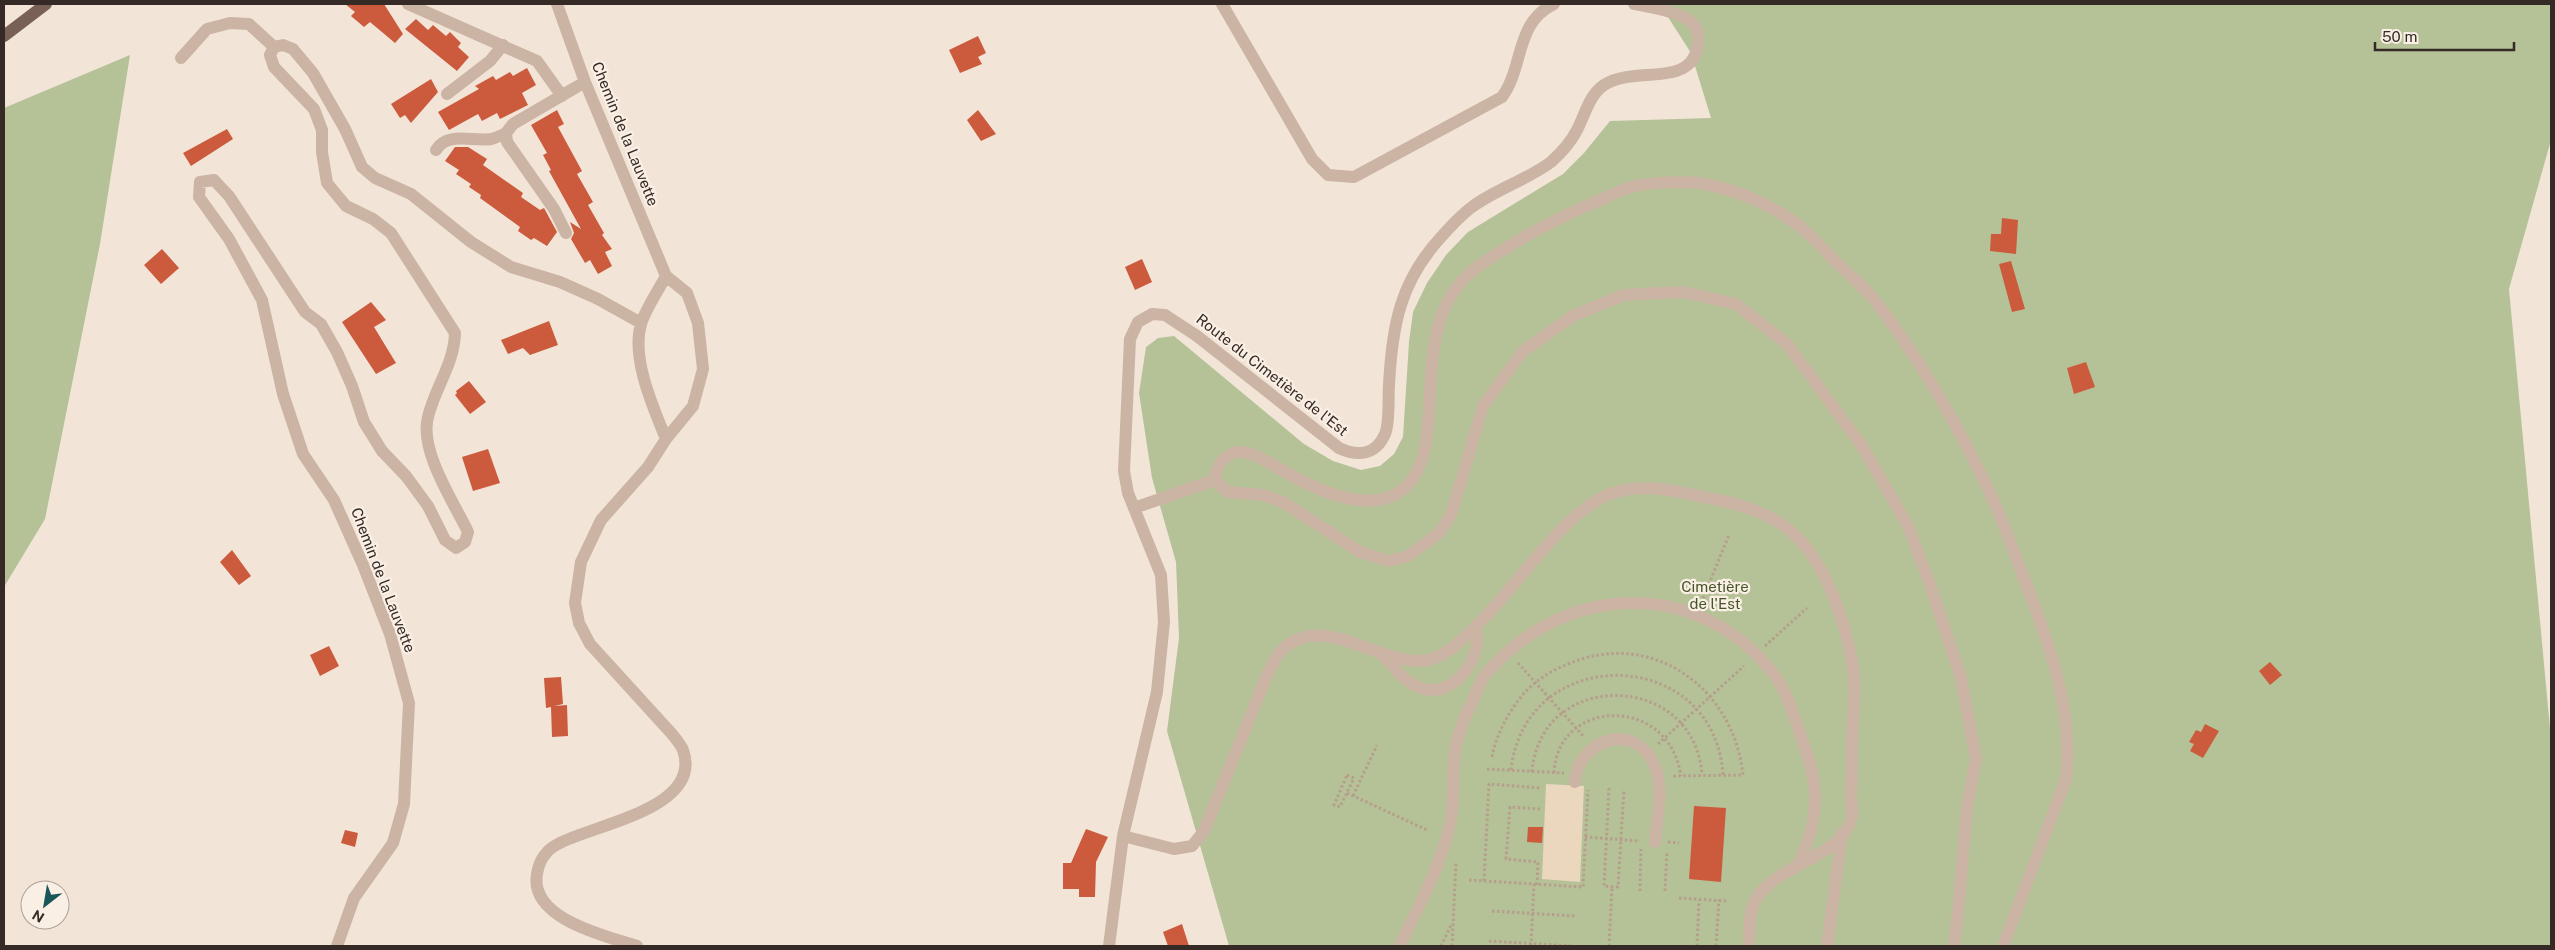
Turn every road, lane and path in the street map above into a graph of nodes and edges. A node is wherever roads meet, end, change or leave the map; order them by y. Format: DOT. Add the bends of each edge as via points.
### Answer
graph roads {
  1 [pos="46,4"];
  2 [pos="408,4"];
  3 [pos="557,4"];
  4 [pos="1222,4"];
  5 [pos="1554,4"];
  6 [pos="1634,4"];
  7 [pos="4,36"];
  8 [pos="502,45"];
  9 [pos="274,46"];
  10 [pos="181,58"];
  11 [pos="585,82"];
  12 [pos="447,94"];
  13 [pos="562,96"];
  14 [pos="506,133"];
  15 [pos="436,150"];
  16 [pos="566,233"];
  17 [pos="666,276"];
  18 [pos="641,323"];
  19 [pos="666,439"];
  20 [pos="1215,480"];
  21 [pos="1134,508"];
  22 [pos="1729,535"];
  23 [pos="1807,608"];
  24 [pos="1696,615"];
  25 [pos="1475,628"];
  26 [pos="1508,652"];
  27 [pos="1382,654"];
  28 [pos="1756,655"];
  29 [pos="1535,682"];
  30 [pos="1711,696"];
  31 [pos="1549,699"];
  32 [pos="1695,710"];
  33 [pos="1377,745"];
  34 [pos="1592,747"];
  35 [pos="1648,753"];
  36 [pos="1492,757"];
  37 [pos="1487,769"];
  38 [pos="1511,770"];
  39 [pos="1723,775"];
  40 [pos="1658,776"];
  41 [pos="1575,778"];
  42 [pos="1588,787"];
  43 [pos="1541,788"];
  44 [pos="1610,788"];
  45 [pos="1624,789"];
  46 [pos="1347,793"];
  47 [pos="1353,796"];
  48 [pos="1540,809"];
  49 [pos="1427,830"];
  50 [pos="1448,833"];
  51 [pos="1842,833"];
  52 [pos="1123,836"];
  53 [pos="1585,837"];
  54 [pos="1607,838"];
  55 [pos="1621,840"];
  56 [pos="1655,842"];
  57 [pos="1680,843"];
  58 [pos="1799,865"];
  59 [pos="1469,880"];
  60 [pos="1484,882"];
  61 [pos="1535,884"];
  62 [pos="1612,887"];
  63 [pos="1679,898"];
  64 [pos="1700,900"];
  65 [pos="1719,900"];
  66 [pos="1726,901"];
  67 [pos="1492,910"];
  68 [pos="1533,913"];
  69 [pos="1575,916"];
  70 [pos="1453,920"];
  71 [pos="1489,941"];
  72 [pos="1531,945"];
  73 [pos="337,946"];
  74 [pos="637,946"];
  75 [pos="1109,946"];
  76 [pos="1400,946"];
  77 [pos="1441,946"];
  78 [pos="1452,946"];
  79 [pos="1572,946"];
  80 [pos="1609,946"];
  81 [pos="1697,946"];
  82 [pos="1716,946"];
  83 [pos="1749,946"];
  84 [pos="1827,946"];
  85 [pos="1954,946"];
  86 [pos="2003,946"];
  1 -- 7 [label="main road"];
  2 -- 8 [label="street"];
  3 -- 11 [label="street, Chemin de la Lauvette"];
  4 -- 5 [label="street" via="1312,159 1328,176 1354,177 1502,97 1510,86 1522,41 1532,20"];
  6 -- 21 [label="street, Route du Cimetière de l'Est" via="1673,12 1693,24 1698,31 1693,60 1677,72 1613,80 1602,86 1589,103 1577,130 1550,162 1472,207 1441,236 1413,276 1394,322 1386,432 1378,446 1353,455 1338,448 1197,336 1165,315 1152,314 1138,322 1130,339 1124,471"];
  8 -- 12 [label="street" via="490,61"];
  8 -- 13 [label="street" via="537,61"];
  9 -- 10 [label="street" via="249,24 230,23 207,29"];
  9 -- 18 [label="street" via="293,48 313,73 362,167 376,178 411,194 471,242 511,267 560,282"];
  9 -- 73 [label="street, Chemin de la Lauvette" via="270,55 274,67 314,109 322,130 327,183 346,206 392,233 455,333 454,351 428,417 426,437 468,532 465,542 456,548 445,540 428,506 382,451 364,422 352,386 321,324 305,312 229,196 214,180 200,182 199,196 229,239 262,300 283,394 303,454 334,500 363,565 390,634 409,703 404,804 392,843 354,898"];
  11 -- 13 [label="street"];
  11 -- 17 [label="street, Chemin de la Lauvette"];
  13 -- 14 [label="street" via="513,124"];
  14 -- 15 [label="street" via="492,139 450,139 440,143"];
  14 -- 16 [label="street" via="507,142 554,209"];
  17 -- 18 [label="street"];
  17 -- 19 [label="street" via="687,292 698,323 703,369 693,406"];
  18 -- 19 [label="street" via="639,356"];
  19 -- 74 [label="street" via="648,467 601,520 589,541 581,562 575,603 579,623 590,644 683,750 685,764 682,776 677,787 664,800 629,818 556,844 538,866 536,878 539,892 548,906 565,919 584,929"];
  20 -- 21 [label="street"];
  20 -- 85 [label="street" via="1226,492 1263,495 1282,502 1360,552 1389,561 1408,556 1439,533 1451,516 1483,406 1523,351 1574,316 1623,295 1684,292 1736,304 1787,344 1862,446 1908,526 1928,579 1961,678 1976,759 1966,806"];
  20 -- 86 [label="street" via="1220,461 1231,453 1244,451 1341,496 1364,500 1388,497 1403,489 1415,476 1422,460 1432,348 1437,327 1452,296 1477,267 1567,213 1634,186 1698,183 1755,199 1802,228 1874,299 1939,394 1992,497 2049,642 2069,753 2066,779"];
  21 -- 52 [label="street, Route du Cimetière de l'Est" via="1160,575 1164,622 1157,692"];
  22 -- 24 [label="path"];
  23 -- 28 [label="path"];
  24 -- 26 [label="street" via="1666,606 1626,602 1583,609 1540,627"];
  24 -- 28 [label="street" via="1738,638"];
  25 -- 27 [label="street" via="1443,655 1429,660 1413,661"];
  25 -- 27 [label="street" via="1477,649 1469,665 1458,680 1441,689 1425,690 1413,684"];
  25 -- 51 [label="street" via="1567,524 1588,506 1610,495 1636,488 1668,489 1739,505 1773,518 1802,540 1819,565 1851,653 1852,818"];
  26 -- 29 [label="path"];
  26 -- 50 [label="street" via="1484,676 1465,716 1454,758 1453,804"];
  27 -- 52 [label="street" via="1324,635 1296,640 1281,652 1267,675 1204,831 1192,846 1174,849"];
  28 -- 30 [label="path"];
  28 -- 58 [label="street" via="1774,674 1785,693 1807,756 1815,801"];
  29 -- 30 [label="path" via="1580,658 1630,654 1682,671"];
  29 -- 31 [label="path"];
  29 -- 36 [label="path" via="1506,719"];
  30 -- 32 [label="path"];
  30 -- 39 [label="path" via="1735,734 1744,774"];
  31 -- 32 [label="path" via="1580,680 1630,674 1662,684 1682,696"];
  31 -- 34 [label="path"];
  31 -- 38 [label="path" via="1534,713 1522,732 1512,756"];
  32 -- 35 [label="path"];
  32 -- 39 [label="path" via="1715,740"];
  33 -- 47 [label="path"];
  34 -- 35 [label="street" via="1615,739 1639,746"];
  34 -- 41 [label="street" via="1583,757"];
  35 -- 40 [label="street"];
  37 -- 38 [label="path"];
  38 -- 41 [label="path"];
  39 -- 40 [label="path"];
  40 -- 56 [label="street"];
  42 -- 53 [label="path"];
  43 -- 60 [label="path" via="1489,784"];
  44 -- 54 [label="path"];
  45 -- 55 [label="path"];
  46 -- 46 [label="path" via="1354,778 1348,775 1334,805 1340,807"];
  46 -- 47 [label="path"];
  47 -- 49 [label="path"];
  48 -- 61 [label="path" via="1510,807 1506,859 1538,862"];
  50 -- 70 [label="path" via="1457,845"];
  50 -- 76 [label="street"];
  51 -- 58 [label="street" via="1830,847"];
  51 -- 84 [label="street"];
  52 -- 75 [label="street, Route du Cimetière de l'Est"];
  53 -- 54 [label="path"];
  53 -- 61 [label="path" via="1583,887"];
  54 -- 55 [label="path"];
  54 -- 62 [label="path" via="1604,886"];
  55 -- 56 [label="path"];
  55 -- 62 [label="path" via="1618,887"];
  56 -- 57 [label="path"];
  58 -- 83 [label="street" via="1770,882 1760,892 1752,905"];
  59 -- 60 [label="path"];
  60 -- 61 [label="path"];
  61 -- 68 [label="path"];
  62 -- 80 [label="path"];
  63 -- 64 [label="path"];
  64 -- 65 [label="path"];
  64 -- 81 [label="path"];
  65 -- 66 [label="path"];
  65 -- 82 [label="path"];
  67 -- 68 [label="path"];
  68 -- 69 [label="path"];
  68 -- 72 [label="path"];
  70 -- 77 [label="path"];
  70 -- 78 [label="path"];
  71 -- 72 [label="path"];
  72 -- 79 [label="path"];
}
